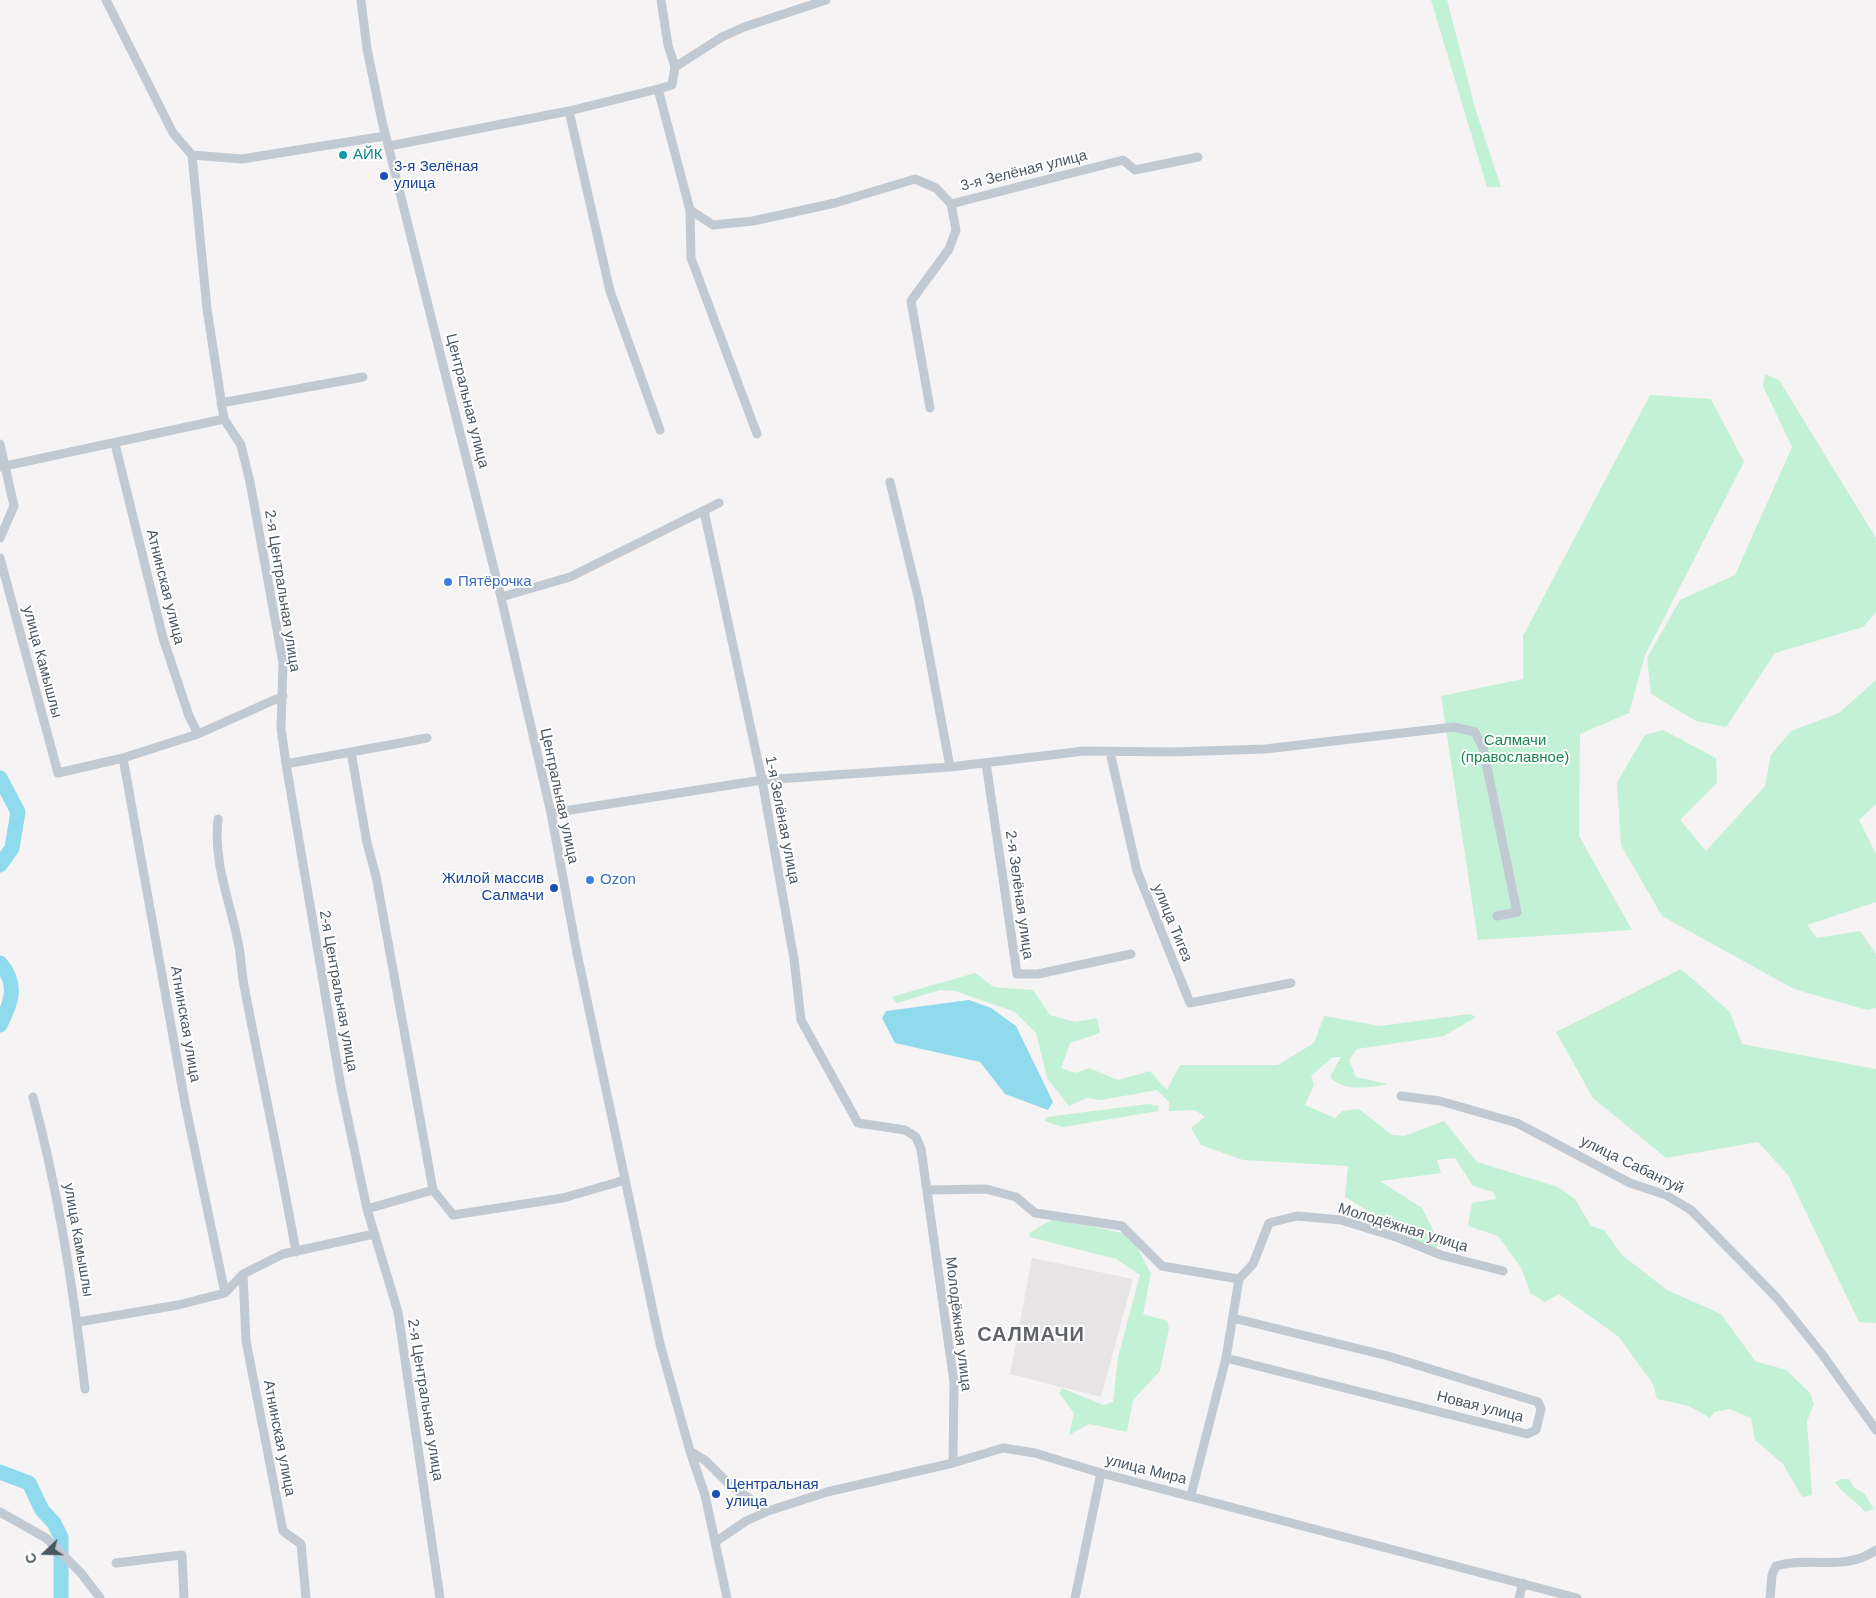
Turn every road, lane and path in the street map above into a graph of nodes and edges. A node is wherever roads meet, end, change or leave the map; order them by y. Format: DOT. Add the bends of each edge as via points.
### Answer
graph roads {
  1 [pos="106,0"];
  2 [pos="361,0"];
  3 [pos="661,0"];
  4 [pos="826,0"];
  5 [pos="675,67"];
  6 [pos="658,89"];
  7 [pos="568,111"];
  8 [pos="385,136"];
  9 [pos="389,146"];
  10 [pos="192,155"];
  11 [pos="1198,157"];
  12 [pos="951,204"];
  13 [pos="690,210"];
  14 [pos="363,377"];
  15 [pos="222,403"];
  16 [pos="930,408"];
  17 [pos="224,419"];
  18 [pos="660,430"];
  19 [pos="757,434"];
  20 [pos="0,444"];
  21 [pos="115,444"];
  22 [pos="2,466"];
  23 [pos="890,482"];
  24 [pos="719,503"];
  25 [pos="704,510"];
  26 [pos="0,538"];
  27 [pos="0,558"];
  28 [pos="501,597"];
  29 [pos="283,696"];
  30 [pos="198,734"];
  31 [pos="427,738"];
  32 [pos="351,752"];
  33 [pos="1110,752"];
  34 [pos="123,758"];
  35 [pos="986,763"];
  36 [pos="286,764"];
  37 [pos="950,767"];
  38 [pos="762,780"];
  39 [pos="551,813"];
  40 [pos="218,819"];
  41 [pos="1497,916"];
  42 [pos="1132,954"];
  43 [pos="1291,982"];
  44 [pos="1401,1096"];
  45 [pos="33,1097"];
  46 [pos="858,1123"];
  47 [pos="625,1180"];
  48 [pos="433,1190"];
  49 [pos="927,1190"];
  50 [pos="367,1209"];
  51 [pos="374,1234"];
  52 [pos="296,1252"];
  53 [pos="1502,1271"];
  54 [pos="243,1274"];
  55 [pos="1239,1279"];
  56 [pos="225,1293"];
  57 [pos="1233,1318"];
  58 [pos="78,1322"];
  59 [pos="1226,1358"];
  60 [pos="85,1389"];
  61 [pos="1876,1430"];
  62 [pos="690,1451"];
  63 [pos="953,1463"];
  64 [pos="1101,1473"];
  65 [pos="1191,1495"];
  66 [pos="768,1511"];
  67 [pos="0,1512"];
  68 [pos="716,1542"];
  69 [pos="1875,1552"];
  70 [pos="116,1563"];
  71 [pos="1523,1583"];
  72 [pos="100,1598"];
  73 [pos="184,1598"];
  74 [pos="306,1598"];
  75 [pos="440,1598"];
  76 [pos="726,1598"];
  77 [pos="1075,1598"];
  78 [pos="1519,1598"];
  79 [pos="1576,1598"];
  80 [pos="1770,1598"];
  1 -- 10 [label="street" via="173,133"];
  2 -- 8 [label="street, Центральная улица" via="367,49"];
  3 -- 5 [label="street"];
  4 -- 5 [label="street" via="744,27"];
  5 -- 6 [label="street" via="672,84"];
  6 -- 7 [label="street"];
  6 -- 13 [label="street"];
  7 -- 9 [label="street"];
  7 -- 18 [label="street" via="610,291"];
  8 -- 9 [label="street, Центральная улица"];
  8 -- 10 [label="street" via="242,158"];
  9 -- 28 [label="street, Центральная улица"];
  10 -- 15 [label="street, 2-я Центральная улица" via="207,308"];
  11 -- 12 [label="street, 3-я Зелёная улица" via="1135,170 1123,160"];
  12 -- 13 [label="street, 3-я Зелёная улица" via="936,188 915,179 834,203 752,222 713,225"];
  12 -- 16 [label="street" via="956,230 949,249 911,302"];
  13 -- 19 [label="street" via="691,258"];
  14 -- 15 [label="street"];
  15 -- 17 [label="street, 2-я Центральная улица"];
  17 -- 21 [label="street"];
  17 -- 29 [label="street, 2-я Центральная улица" via="241,445 254,503 283,663"];
  20 -- 22 [label="street"];
  21 -- 22 [label="street"];
  21 -- 30 [label="street, Атнинская улица" via="163,638"];
  22 -- 26 [label="street" via="14,506"];
  23 -- 37 [label="street" via="919,602"];
  24 -- 25 [label="street"];
  25 -- 28 [label="street" via="570,577"];
  25 -- 38 [label="street, 1-я Зелёная улица"];
  27 -- 34 [label="street, улица Камышлы" via="58,773"];
  28 -- 39 [label="street, Центральная улица"];
  29 -- 30 [label="street"];
  29 -- 36 [label="street, 2-я Центральная улица" via="281,728"];
  30 -- 34 [label="street"];
  31 -- 32 [label="street"];
  32 -- 36 [label="street"];
  32 -- 48 [label="street"];
  33 -- 35 [label="street" via="1084,751"];
  33 -- 41 [label="street" via="1265,749 1454,727 1475,732 1483,748 1517,912"];
  33 -- 43 [label="street, улица Тигез" via="1137,871 1190,1003"];
  34 -- 56 [label="street, Атнинская улица" via="185,1103"];
  35 -- 37 [label="street"];
  35 -- 42 [label="street, 2-я Зелёная улица" via="1017,974 1038,974"];
  36 -- 50 [label="street, 2-я Центральная улица" via="341,1087"];
  37 -- 38 [label="street"];
  38 -- 39 [label="street"];
  38 -- 46 [label="street, 1-я Зелёная улица" via="794,959 801,1020"];
  39 -- 47 [label="street, Центральная улица"];
  40 -- 52 [label="street" via="219,864 239,943 242,977"];
  44 -- 61 [label="street, улица Сабантуй" via="1440,1101 1517,1123 1630,1183 1666,1195 1691,1210 1777,1298"];
  45 -- 58 [label="street, улица Камышлы" via="50,1162"];
  46 -- 49 [label="street, Молодёжная улица" via="905,1130 916,1138"];
  47 -- 48 [label="street" via="562,1198 453,1215"];
  47 -- 62 [label="street, Центральная улица" via="660,1344"];
  48 -- 50 [label="street"];
  49 -- 55 [label="street" via="986,1189 1016,1197 1035,1213 1122,1226 1162,1266"];
  49 -- 63 [label="street, Молодёжная улица" via="954,1382"];
  50 -- 51 [label="street, 2-я Центральная улица"];
  51 -- 52 [label="street"];
  51 -- 75 [label="street, 2-я Центральная улица" via="398,1312"];
  52 -- 54 [label="street" via="283,1254"];
  53 -- 55 [label="street, Молодёжная улица" via="1441,1255 1341,1220 1297,1216 1270,1223 1253,1264"];
  54 -- 56 [label="street"];
  54 -- 74 [label="street, Атнинская улица" via="246,1341 283,1531 301,1544"];
  55 -- 57 [label="street"];
  56 -- 58 [label="street" via="178,1305"];
  57 -- 59 [label="street"];
  57 -- 59 [label="street, Новая улица" via="1388,1356 1538,1402 1541,1408 1536,1430 1527,1434"];
  58 -- 60 [label="street, улица Камышлы"];
  59 -- 65 [label="street"];
  62 -- 66 [label="street" via="706,1461 731,1486"];
  62 -- 68 [label="street, Центральная улица"];
  63 -- 64 [label="street, улица Мира" via="1003,1448 1035,1453"];
  63 -- 66 [label="street, улица Мира" via="827,1492"];
  64 -- 65 [label="street, улица Мира"];
  64 -- 77 [label="street"];
  65 -- 71 [label="street, улица Мира"];
  66 -- 68 [label="street, улица Мира" via="746,1521"];
  67 -- 72 [label="street" via="46,1538 81,1573"];
  68 -- 76 [label="street, Центральная улица"];
  69 -- 80 [label="street" via="1864,1559 1843,1564 1793,1561 1776,1566"];
  70 -- 73 [label="street" via="182,1555"];
  71 -- 78 [label="street"];
  71 -- 79 [label="street, улица Мира"];
}
